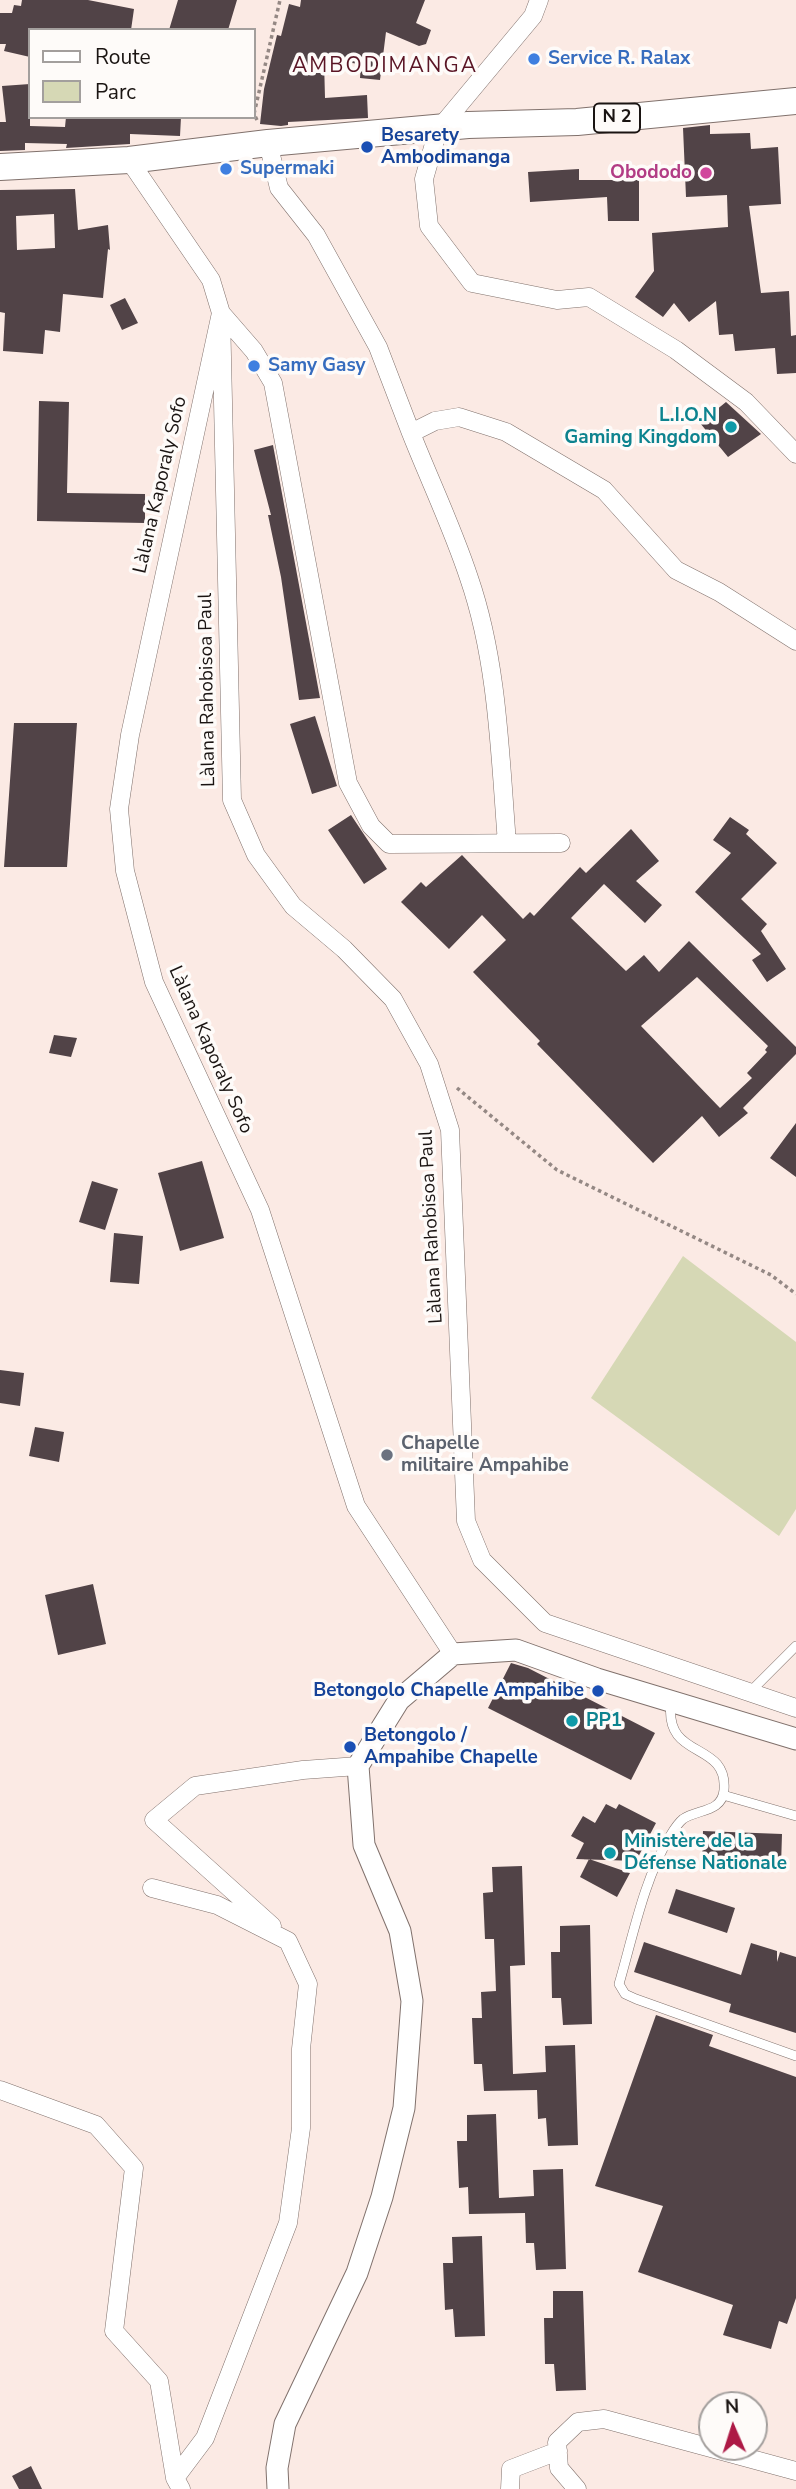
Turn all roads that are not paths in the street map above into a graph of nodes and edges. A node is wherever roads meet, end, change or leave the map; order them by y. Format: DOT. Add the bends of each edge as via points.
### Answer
graph roads {
  1 [pos="539,0"];
  2 [pos="796,101"];
  3 [pos="438,130"];
  4 [pos="268,143"];
  5 [pos="129,160"];
  6 [pos="0,167"];
  7 [pos="221,313"];
  8 [pos="411,433"];
  9 [pos="796,454"];
  10 [pos="796,641"];
  11 [pos="507,843"];
  12 [pos="561,843"];
  13 [pos="796,1646"];
  14 [pos="453,1654"];
  15 [pos="750,1692"];
  16 [pos="671,1701"];
  17 [pos="796,1709"];
  18 [pos="796,1739"];
  19 [pos="358,1766"];
  20 [pos="723,1795"];
  21 [pos="796,1816"];
  22 [pos="152,1888"];
  23 [pos="288,1941"];
  24 [pos="796,2056"];
  25 [pos="0,2090"];
  26 [pos="558,2451"];
  27 [pos="796,2471"];
  28 [pos="178,2484"];
  29 [pos="278,2489"];
  30 [pos="510,2489"];
  31 [pos="578,2489"];
  1 -- 3 [label="street" via="533,16"];
  2 -- 3 [label="main road, N 2"];
  3 -- 4 [label="main road, N 2"];
  3 -- 9 [label="street" via="424,179 429,226 472,283 557,300 589,297 676,350 746,402"];
  4 -- 5 [label="main road, N 2"];
  4 -- 8 [label="street" via="279,188 316,235 372,336"];
  5 -- 6 [label="main road, N 2"];
  5 -- 7 [label="street, Làlana Kaporaly Sofo" via="211,280"];
  7 -- 11 [label="street" via="254,351 273,383 348,783 371,826 389,844"];
  7 -- 14 [label="street, Làlana Kaporaly Sofo" via="130,735 119,809 125,871 154,982 260,1210 356,1506"];
  7 -- 15 [label="street, Làlana Rahobisoa Paul" via="232,800 256,855 293,906 393,999 429,1064 450,1130 466,1521 482,1560 545,1623"];
  8 -- 10 [label="street" via="435,421 459,417 506,432 604,490 676,570"];
  8 -- 11 [label="street" via="470,578 483,630"];
  11 -- 12 [label="street"];
  13 -- 15 [label="lane"];
  14 -- 16 [label="street" via="516,1650"];
  14 -- 19 [label="street" via="400,1700"];
  15 -- 17 [label="street, Làlana Rahobisoa Paul"];
  16 -- 18 [label="street"];
  16 -- 20 [label="lane" via="669,1721 676,1737 713,1759 724,1779"];
  19 -- 23 [label="street" via="195,1786 155,1820"];
  19 -- 29 [label="street" via="364,1844 400,1931 412,2001 404,2108 357,2273 285,2424 276,2468"];
  20 -- 21 [label="lane"];
  20 -- 24 [label="lane" via="715,1807 683,1819 670,1836 619,1984 625,1994 636,1999"];
  22 -- 23 [label="street" via="218,1905"];
  23 -- 28 [label="street" via="308,1984 301,2049 301,2128 288,2223 205,2438"];
  25 -- 28 [label="street" via="96,2125 134,2168 114,2331 159,2381"];
  26 -- 27 [label="street" via="557,2442 578,2422 604,2419"];
  26 -- 30 [label="street" via="511,2469"];
  26 -- 31 [label="street" via="559,2468"];
}
